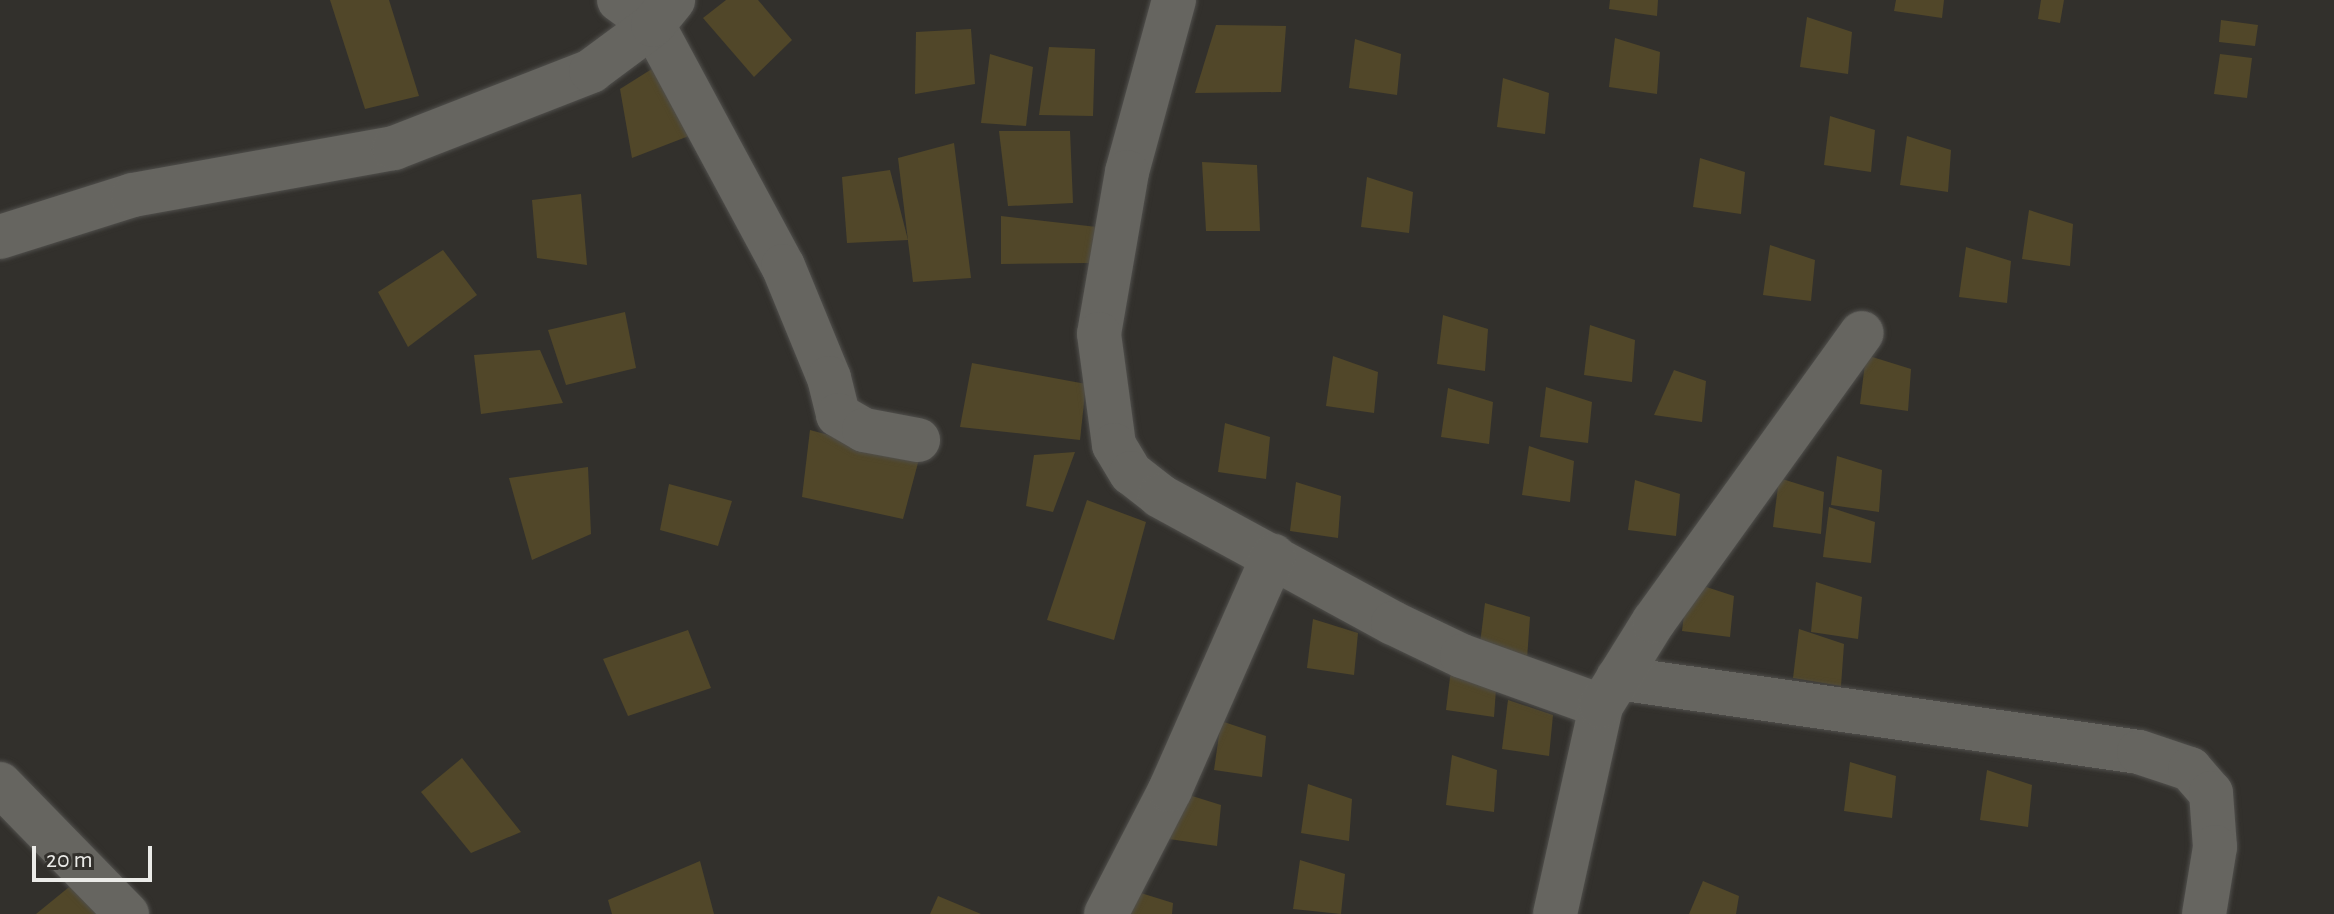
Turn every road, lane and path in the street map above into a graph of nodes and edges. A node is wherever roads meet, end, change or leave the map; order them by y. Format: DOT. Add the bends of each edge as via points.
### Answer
graph roads {
  1 [pos="610,0"];
  2 [pos="1174,0"];
  3 [pos="648,8"];
  4 [pos="591,71"];
  5 [pos="0,237"];
  6 [pos="1862,333"];
  7 [pos="918,440"];
  8 [pos="1273,556"];
  9 [pos="1610,692"];
  10 [pos="0,784"];
  11 [pos="127,914"];
  12 [pos="1106,914"];
  13 [pos="1555,914"];
  14 [pos="2204,914"];
  1 -- 4 [label="street"];
  2 -- 8 [label="street" via="1127,172 1099,334 1105,404 1114,445 1131,473 1160,496"];
  3 -- 4 [label="street"];
  3 -- 7 [label="street" via="783,266 829,378 838,415 864,430"];
  4 -- 5 [label="street" via="394,148 133,195"];
  6 -- 9 [label="street"];
  8 -- 9 [label="street" via="1462,656"];
  8 -- 12 [label="street" via="1170,790"];
  9 -- 13 [label="street"];
  9 -- 14 [label="street" via="2139,752 2190,769 2211,793 2215,847"];
  10 -- 11 [label="street"];
}
